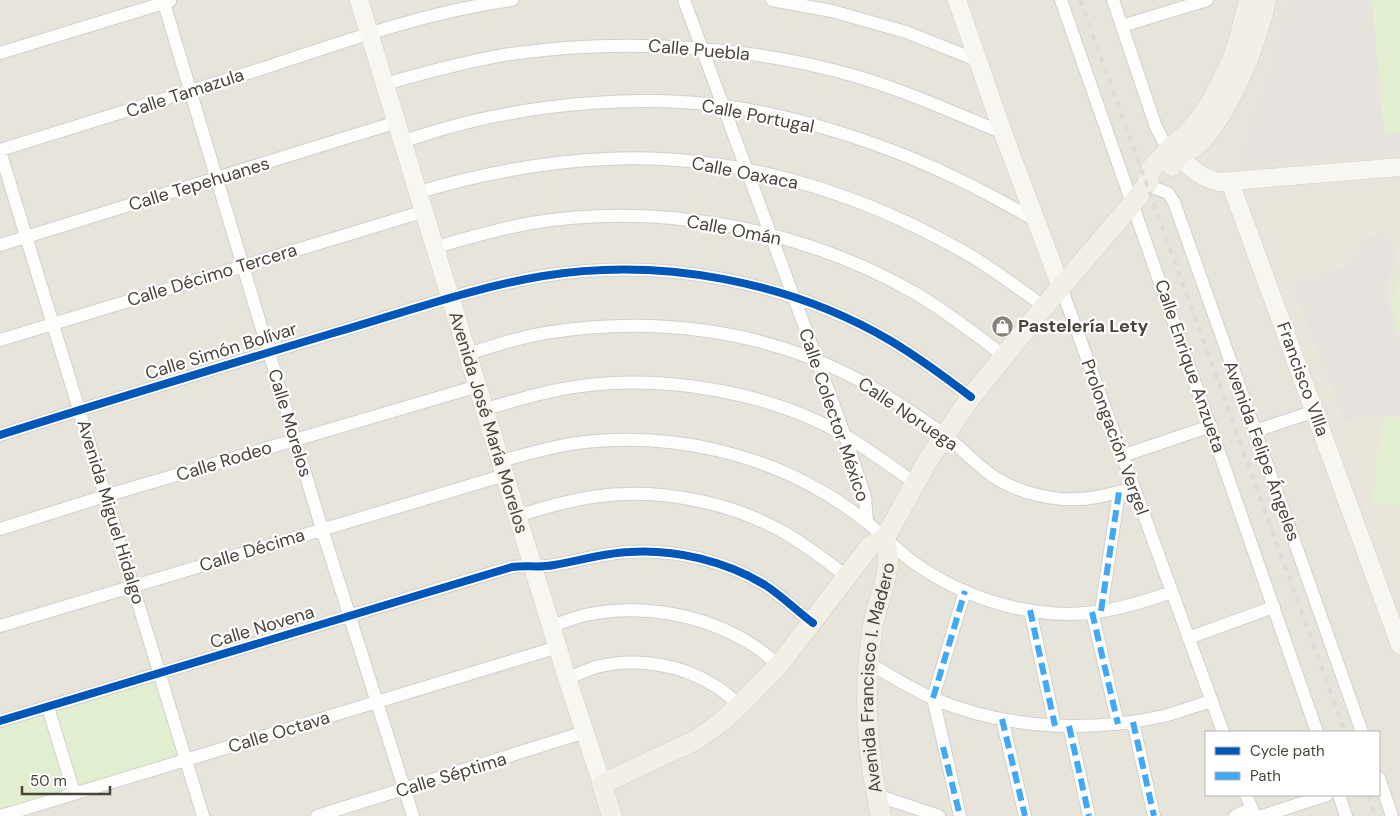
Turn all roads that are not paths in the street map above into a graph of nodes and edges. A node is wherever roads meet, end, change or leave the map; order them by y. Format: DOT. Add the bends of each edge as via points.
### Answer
graph roads {
  1 [pos="359,0"];
  2 [pos="512,0"];
  3 [pos="684,0"];
  4 [pos="772,0"];
  5 [pos="957,0"];
  6 [pos="1062,0"];
  7 [pos="1113,0"];
  8 [pos="1207,0"];
  9 [pos="1249,0"];
  10 [pos="1266,0"];
  11 [pos="166,1"];
  12 [pos="1122,26"];
  13 [pos="370,34"];
  14 [pos="702,49"];
  15 [pos="0,53"];
  16 [pos="979,61"];
  17 [pos="385,84"];
  18 [pos="191,92"];
  19 [pos="723,106"];
  20 [pos="397,122"];
  21 [pos="1003,133"];
  22 [pos="403,141"];
  23 [pos="0,151"];
  24 [pos="1175,152"];
  25 [pos="1400,167"];
  26 [pos="748,170"];
  27 [pos="218,179"];
  28 [pos="1230,182"];
  29 [pos="1147,185"];
  30 [pos="419,192"];
  31 [pos="1132,204"];
  32 [pos="425,211"];
  33 [pos="1037,221"];
  34 [pos="772,235"];
  35 [pos="27,237"];
  36 [pos="0,245"];
  37 [pos="436,247"];
  38 [pos="243,266"];
  39 [pos="1061,288"];
  40 [pos="451,298"];
  41 [pos="794,298"];
  42 [pos="1044,307"];
  43 [pos="53,324"];
  44 [pos="0,340"];
  45 [pos="268,353"];
  46 [pos="468,354"];
  47 [pos="1004,356"];
  48 [pos="818,361"];
  49 [pos="478,386"];
  50 [pos="971,397"];
  51 [pos="486,409"];
  52 [pos="80,410"];
  53 [pos="1315,411"];
  54 [pos="1211,426"];
  55 [pos="1255,431"];
  56 [pos="0,435"];
  57 [pos="944,435"];
  58 [pos="845,436"];
  59 [pos="295,440"];
  60 [pos="1122,456"];
  61 [pos="503,468"];
  62 [pos="915,483"];
  63 [pos="1134,488"];
  64 [pos="1119,492"];
  65 [pos="105,496"];
  66 [pos="518,516"];
  67 [pos="867,522"];
  68 [pos="322,528"];
  69 [pos="0,529"];
  70 [pos="885,538"];
  71 [pos="534,566"];
  72 [pos="849,574"];
  73 [pos="884,582"];
  74 [pos="134,586"];
  75 [pos="965,591"];
  76 [pos="1172,592"];
  77 [pos="1274,607"];
  78 [pos="1030,610"];
  79 [pos="1097,612"];
  80 [pos="350,616"];
  81 [pos="813,623"];
  82 [pos="0,626"];
  83 [pos="552,626"];
  84 [pos="1188,638"];
  85 [pos="1400,645"];
  86 [pos="558,648"];
  87 [pos="869,663"];
  88 [pos="779,665"];
  89 [pos="160,673"];
  90 [pos="568,678"];
  91 [pos="933,698"];
  92 [pos="1211,700"];
  93 [pos="377,702"];
  94 [pos="740,705"];
  95 [pos="48,707"];
  96 [pos="1002,719"];
  97 [pos="0,721"];
  98 [pos="1133,722"];
  99 [pos="1118,724"];
  100 [pos="1055,726"];
  101 [pos="1069,726"];
  102 [pos="1223,731"];
  103 [pos="1317,731"];
  104 [pos="1362,731"];
  105 [pos="585,732"];
  106 [pos="186,760"];
  107 [pos="1380,781"];
  108 [pos="602,784"];
  109 [pos="405,789"];
  110 [pos="74,793"];
  111 [pos="876,795"];
  112 [pos="1246,796"];
  113 [pos="1323,796"];
  114 [pos="1339,796"];
  115 [pos="1253,812"];
  116 [pos="0,815"];
  117 [pos="203,816"];
  118 [pos="317,816"];
  119 [pos="413,816"];
  120 [pos="612,816"];
  121 [pos="881,816"];
  122 [pos="939,816"];
  123 [pos="960,816"];
  124 [pos="1025,816"];
  125 [pos="1089,816"];
  126 [pos="1154,816"];
  127 [pos="1235,816"];
  128 [pos="1262,816"];
  129 [pos="1346,816"];
  130 [pos="1392,816"];
  1 -- 13 [label="street, Avenida José María Morelos"];
  2 -- 13 [label="street, Calle Tamazula" via="430,16"];
  3 -- 14 [label="street, Calle Colector México"];
  4 -- 16 [label="street" via="832,11 906,32"];
  5 -- 16 [label="street, Prolongación Vergel"];
  6 -- 31 [label="street, Calle Enrique Anzueta"];
  7 -- 12 [label="street"];
  8 -- 12 [label="street"];
  9 -- 24 [label="main road" via="1234,53 1213,99"];
  10 -- 24 [label="main road" via="1254,44 1213,125 1200,143"];
  11 -- 15 [label="street"];
  11 -- 18 [label="street, Calle Morelos"];
  12 -- 24 [label="street" via="1156,127 1164,142"];
  13 -- 17 [label="street, Avenida José María Morelos"];
  13 -- 18 [label="street, Calle Tamazula"];
  14 -- 17 [label="street, Calle Puebla" via="638,45 510,54"];
  14 -- 19 [label="street, Calle Colector México"];
  14 -- 21 [label="street, Calle Puebla" via="778,58 855,76"];
  16 -- 21 [label="street, Prolongación Vergel"];
  17 -- 20 [label="street, Avenida José María Morelos"];
  18 -- 23 [label="street, Calle Tamazula"];
  18 -- 27 [label="street, Calle Morelos"];
  19 -- 22 [label="street, Calle Portugal" via="603,103 529,110 465,123"];
  19 -- 26 [label="street, Calle Colector México"];
  19 -- 33 [label="street, Calle Portugal" via="808,124 890,150 964,182"];
  20 -- 22 [label="street, Avenida José María Morelos"];
  20 -- 27 [label="street, Calle Tepehuanes"];
  21 -- 33 [label="street, Prolongación Vergel"];
  22 -- 30 [label="street, Avenida José María Morelos"];
  23 -- 35 [label="street, Avenida Miguel Hidalgo"];
  24 -- 28 [label="street" via="1206,179"];
  24 -- 29 [label="main road" via="1151,170"];
  25 -- 28 [label="street"];
  26 -- 30 [label="street, Calle Oaxaca" via="689,161 605,158 512,169"];
  26 -- 34 [label="street, Calle Colector México"];
  26 -- 42 [label="street, Calle Oaxaca" via="848,198 891,216 976,260"];
  27 -- 35 [label="street, Calle Tepehuanes"];
  27 -- 38 [label="street, Calle Morelos"];
  28 -- 53 [label="street, Francisco VIlla"];
  29 -- 31 [label="main road"];
  29 -- 55 [label="street, Avenida Felipe Ángeles" via="1168,193 1174,202"];
  30 -- 32 [label="street, Avenida José María Morelos"];
  31 -- 39 [label="main road"];
  31 -- 54 [label="street, Calle Enrique Anzueta"];
  32 -- 37 [label="street, Avenida José María Morelos"];
  32 -- 38 [label="street, Calle Décimo Tercera"];
  33 -- 39 [label="street, Prolongación Vergel"];
  34 -- 37 [label="street, Calle Omán" via="721,224 613,216 532,223"];
  34 -- 41 [label="street, Calle Colector México"];
  34 -- 47 [label="street, Calle Omán" via="822,250 880,275 953,317"];
  35 -- 36 [label="street, Calle Tepehuanes"];
  35 -- 43 [label="street, Avenida Miguel Hidalgo"];
  37 -- 40 [label="street, Avenida José María Morelos"];
  38 -- 43 [label="street, Calle Décimo Tercera"];
  38 -- 45 [label="street, Calle Morelos"];
  39 -- 42 [label="main road"];
  39 -- 60 [label="street, Prolongación Vergel"];
  40 -- 41 [label="street, Calle Simón Bolívar" via="545,276 601,270 695,275 751,285"];
  40 -- 45 [label="street, Calle Simón Bolívar"];
  40 -- 46 [label="street, Avenida José María Morelos"];
  41 -- 48 [label="street, Calle Colector México"];
  41 -- 50 [label="street, Calle Simón Bolívar" via="890,340"];
  42 -- 47 [label="main road"];
  43 -- 44 [label="street, Calle Décimo Tercera"];
  43 -- 52 [label="street, Avenida Miguel Hidalgo"];
  45 -- 52 [label="street, Calle Simón Bolívar"];
  45 -- 59 [label="street, Calle Morelos"];
  46 -- 48 [label="street, Calle Noruega" via="551,332 599,326 638,326 721,333"];
  46 -- 49 [label="street, Avenida José María Morelos"];
  47 -- 50 [label="main road"];
  48 -- 57 [label="street, Calle Noruega" via="879,390"];
  48 -- 58 [label="street, Calle Colector México"];
  49 -- 51 [label="street, Avenida José María Morelos"];
  49 -- 59 [label="street, Calle Rodeo"];
  50 -- 57 [label="main road"];
  51 -- 58 [label="street" via="536,394 589,385 642,382 747,396 797,413"];
  51 -- 61 [label="street, Avenida José María Morelos"];
  52 -- 56 [label="street, Calle Simón Bolívar"];
  52 -- 65 [label="street, Avenida Miguel Hidalgo"];
  53 -- 55 [label="street"];
  53 -- 85 [label="street, Francisco VIlla"];
  54 -- 60 [label="street"];
  54 -- 77 [label="street, Calle Enrique Anzueta"];
  55 -- 104 [label="street, Avenida Felipe Ángeles"];
  57 -- 62 [label="main road"];
  57 -- 64 [label="street, Calle Noruega" via="987,472 1015,488 1064,499 1096,498"];
  58 -- 62 [label="street"];
  58 -- 67 [label="street, Calle Colector México" via="864,497"];
  59 -- 65 [label="street, Calle Rodeo"];
  59 -- 68 [label="street, Calle Morelos"];
  60 -- 63 [label="street, Prolongación Vergel"];
  61 -- 66 [label="street, Avenida José María Morelos"];
  61 -- 67 [label="street, Calle Décima" via="547,448 595,441 644,440 692,444 739,455 784,472 827,494"];
  61 -- 68 [label="street, Calle Décima"];
  62 -- 70 [label="main road"];
  63 -- 64 [label="street, Calle Noruega"];
  63 -- 76 [label="street, Prolongación Vergel"];
  64 -- 79 [label="street"];
  65 -- 69 [label="street, Calle Rodeo"];
  65 -- 74 [label="street, Avenida Miguel Hidalgo"];
  66 -- 71 [label="street, Avenida José María Morelos"];
  66 -- 72 [label="street" via="555,504 594,497 633,494 682,498 748,516 783,532"];
  67 -- 70 [label="street, Calle Décima"];
  68 -- 74 [label="street, Calle Décima"];
  68 -- 80 [label="street, Calle Morelos"];
  70 -- 72 [label="main road" via="870,546"];
  70 -- 73 [label="main road, Avenida Francisco I. Madero" via="889,563"];
  70 -- 75 [label="street, Calle Décima" via="924,570"];
  71 -- 80 [label="street, Calle Novena" via="512,567"];
  71 -- 81 [label="street, Calle Novena" via="554,566 591,556 630,552 668,553 700,559 734,570 765,586"];
  71 -- 83 [label="street, Avenida José María Morelos"];
  72 -- 73 [label="main road" via="874,576"];
  72 -- 81 [label="main road"];
  73 -- 87 [label="main road, Avenida Francisco I. Madero" via="872,632"];
  74 -- 82 [label="street, Calle Décima"];
  74 -- 89 [label="street, Avenida Miguel Hidalgo"];
  75 -- 78 [label="street, Calle Décima" via="997,603"];
  75 -- 91 [label="street"];
  76 -- 79 [label="street, Calle Décima" via="1137,604"];
  76 -- 84 [label="street, Prolongación Vergel"];
  77 -- 84 [label="street"];
  77 -- 103 [label="street, Calle Enrique Anzueta"];
  78 -- 79 [label="street, Calle Décima"];
  78 -- 100 [label="street"];
  79 -- 99 [label="street"];
  80 -- 89 [label="street, Calle Novena"];
  80 -- 93 [label="street, Calle Morelos"];
  81 -- 88 [label="main road"];
  83 -- 86 [label="street, Avenida José María Morelos"];
  83 -- 88 [label="street" via="585,615 619,610 654,611 688,617 721,628 752,644"];
  84 -- 92 [label="street, Prolongación Vergel"];
  86 -- 90 [label="street, Avenida José María Morelos"];
  86 -- 93 [label="street, Calle Octava"];
  87 -- 91 [label="street"];
  87 -- 111 [label="main road, Avenida Francisco I. Madero" via="869,744"];
  88 -- 94 [label="main road"];
  89 -- 95 [label="street, Calle Novena"];
  89 -- 106 [label="street, Avenida Miguel Hidalgo"];
  90 -- 94 [label="street" via="596,667 658,664 688,672 715,686"];
  90 -- 105 [label="street, Avenida José María Morelos"];
  91 -- 96 [label="street"];
  91 -- 123 [label="street"];
  92 -- 98 [label="street" via="1165,716"];
  92 -- 102 [label="street, Prolongación Vergel"];
  93 -- 106 [label="street, Calle Octava"];
  93 -- 109 [label="street, Calle Morelos"];
  94 -- 108 [label="main road" via="696,740"];
  95 -- 97 [label="street, Calle Novena"];
  95 -- 110 [label="street"];
  96 -- 100 [label="street"];
  96 -- 124 [label="street"];
  98 -- 99 [label="street"];
  98 -- 126 [label="street"];
  99 -- 101 [label="street"];
  100 -- 101 [label="street"];
  101 -- 125 [label="street"];
  105 -- 108 [label="street, Avenida José María Morelos"];
  105 -- 109 [label="street, Calle Séptima"];
  106 -- 110 [label="street, Calle Octava"];
  106 -- 117 [label="street, Avenida Miguel Hidalgo"];
  107 -- 130 [label="street"];
  108 -- 120 [label="main road, Avenida José María Morelos"];
  109 -- 118 [label="street, Calle Séptima"];
  109 -- 119 [label="street, Calle Morelos"];
  110 -- 116 [label="street, Calle Octava"];
  111 -- 121 [label="main road, Avenida Francisco I. Madero"];
  111 -- 122 [label="street"];
  112 -- 115 [label="street"];
  113 -- 128 [label="street"];
  114 -- 129 [label="street"];
  115 -- 127 [label="street"];
}
